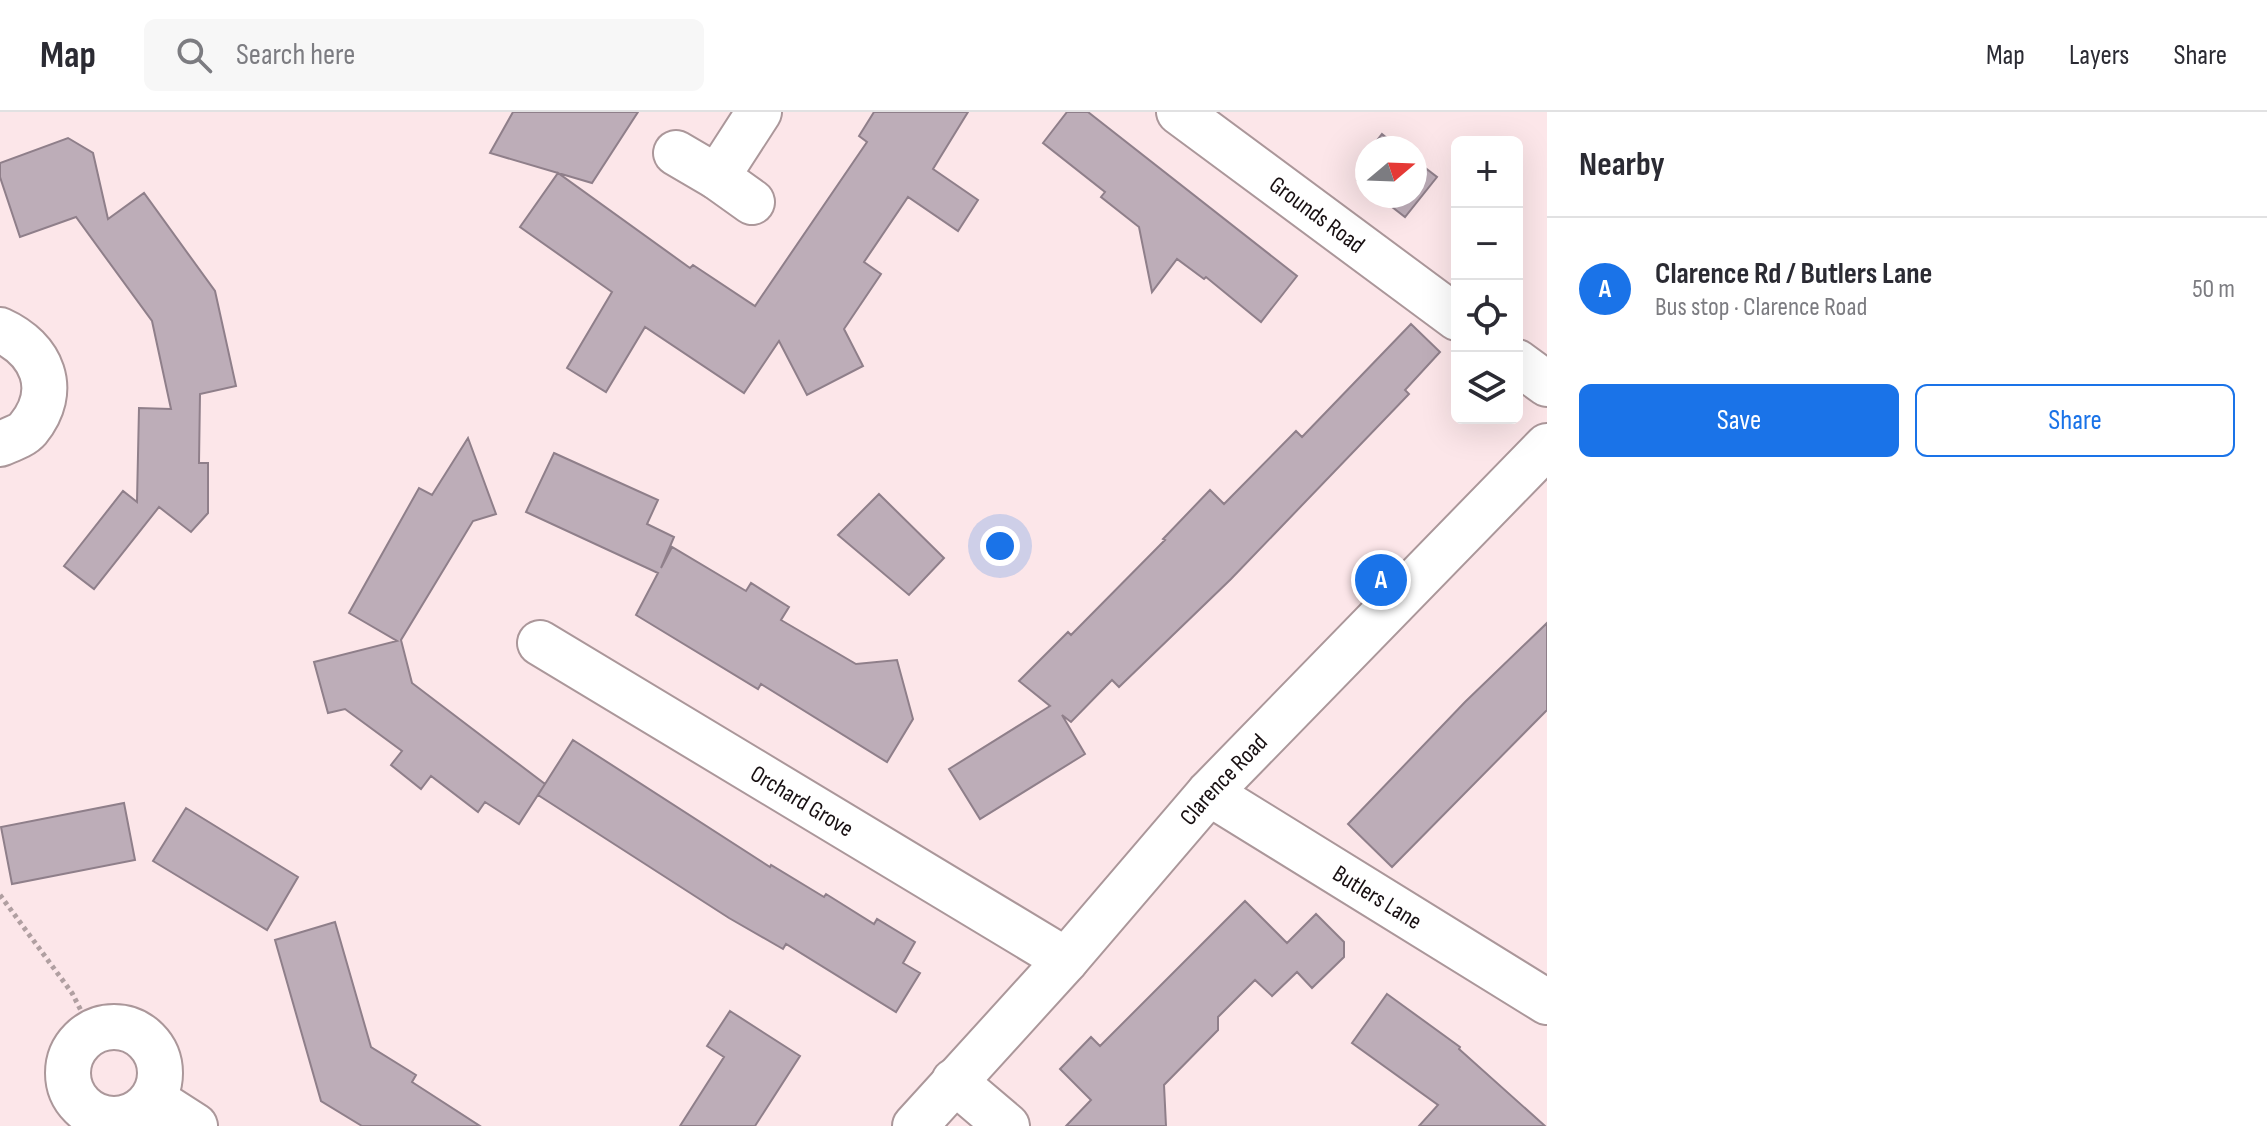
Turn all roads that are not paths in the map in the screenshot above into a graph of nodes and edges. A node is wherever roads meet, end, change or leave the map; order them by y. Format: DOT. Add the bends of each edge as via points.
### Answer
graph roads {
  1 [pos="759,112"];
  2 [pos="1179,112"];
  3 [pos="676,153"];
  4 [pos="1451,314"];
  5 [pos="0,330"];
  6 [pos="1523,366"];
  7 [pos="1547,384"];
  8 [pos="0,444"];
  9 [pos="1547,446"];
  10 [pos="540,643"];
  11 [pos="1209,793"];
  12 [pos="1066,960"];
  13 [pos="1547,1002"];
  14 [pos="954,1081"];
  15 [pos="153,1099"];
  16 [pos="195,1126"];
  17 [pos="915,1126"];
  18 [pos="1007,1126"];
  1 -- 3 [label="street" via="734,189"];
  2 -- 4 [label="street, Grounds Road"];
  5 -- 8 [label="street" via="32,351 44,376 43,404 27,431"];
  6 -- 7 [label="street"];
  9 -- 11 [label="street, Clarence Road"];
  10 -- 12 [label="street, Orchard Grove"];
  11 -- 12 [label="street, Clarence Road"];
  11 -- 13 [label="street, Butlers Lane"];
  12 -- 14 [label="street, Clarence Road"];
  14 -- 17 [label="street, Clarence Road"];
  14 -- 18 [label="street"];
  15 -- 15 [label="street" via="161,1076 156,1052 139,1033 116,1026 92,1032 79,1042 70,1065 72,1089 93,1114 126,1118"];
  15 -- 16 [label="street"];
}
